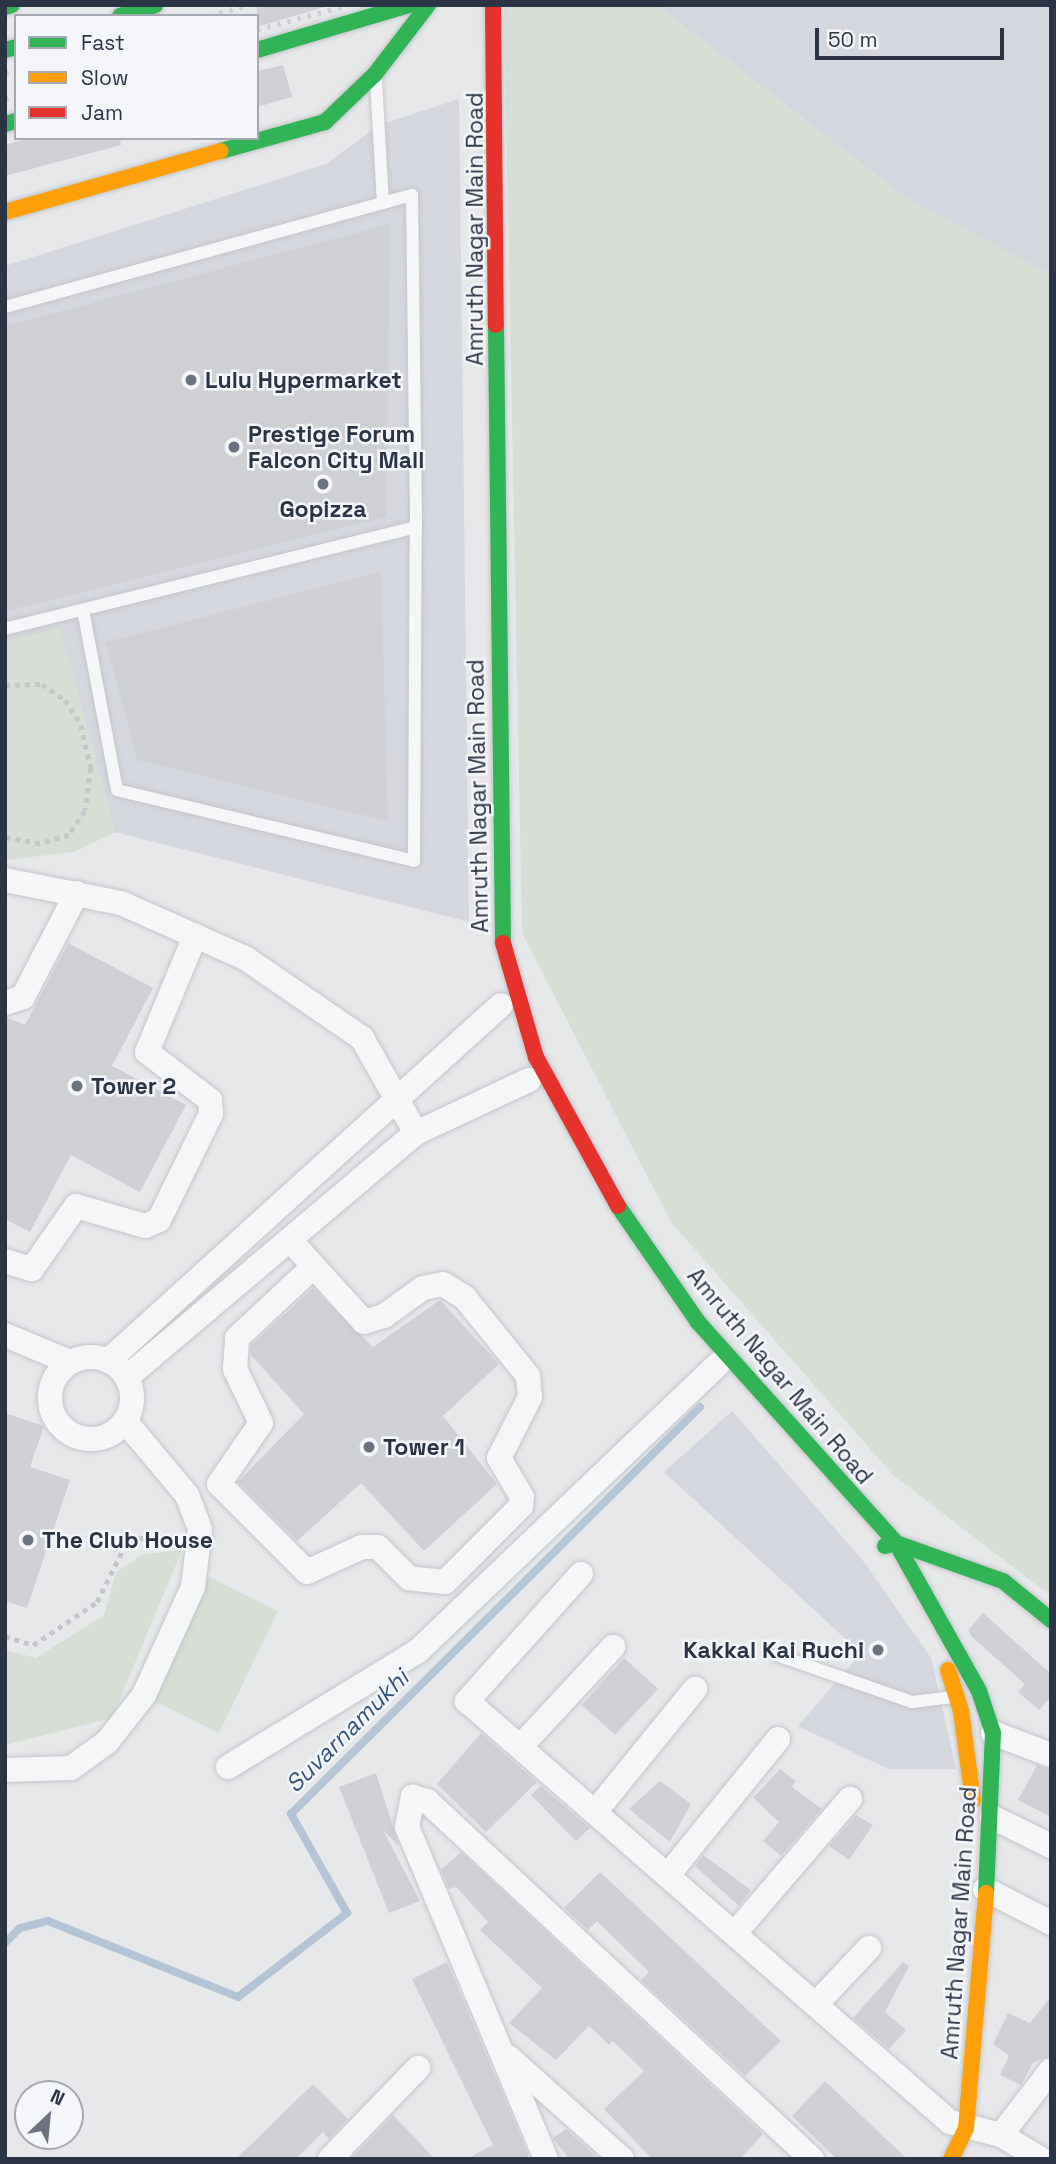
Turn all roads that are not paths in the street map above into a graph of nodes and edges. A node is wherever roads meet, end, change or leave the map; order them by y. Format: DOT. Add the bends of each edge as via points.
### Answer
graph roads {
  1 [pos="12,5"];
  2 [pos="155,5"];
  3 [pos="409,5"];
  4 [pos="428,5"];
  5 [pos="474,5"];
  6 [pos="493,5"];
  7 [pos="5,7"];
  8 [pos="126,14"];
  9 [pos="259,49"];
  10 [pos="375,74"];
  11 [pos="383,203"];
  12 [pos="5,212"];
  13 [pos="5,307"];
  14 [pos="416,527"];
  15 [pos="83,610"];
  16 [pos="5,629"];
  17 [pos="5,880"];
  18 [pos="77,893"];
  19 [pos="195,936"];
  20 [pos="5,1003"];
  21 [pos="501,1005"];
  22 [pos="529,1080"];
  23 [pos="396,1102"];
  24 [pos="416,1133"];
  25 [pos="290,1240"];
  26 [pos="5,1261"];
  27 [pos="313,1267"];
  28 [pos="5,1335"];
  29 [pos="108,1361"];
  30 [pos="70,1363"];
  31 [pos="718,1364"];
  32 [pos="127,1377"];
  33 [pos="125,1421"];
  34 [pos="797,1462"];
  35 [pos="229,1499"];
  36 [pos="198,1528"];
  37 [pos="896,1542"];
  38 [pos="581,1574"];
  39 [pos="1051,1620"];
  40 [pos="612,1647"];
  41 [pos="777,1655"];
  42 [pos="695,1689"];
  43 [pos="955,1696"];
  44 [pos="993,1733"];
  45 [pos="778,1739"];
  46 [pos="520,1747"];
  47 [pos="1051,1755"];
  48 [pos="228,1767"];
  49 [pos="5,1770"];
  50 [pos="850,1798"];
  51 [pos="595,1812"];
  52 [pos="992,1817"];
  53 [pos="1051,1846"];
  54 [pos="668,1875"];
  55 [pos="985,1889"];
  56 [pos="1051,1923"];
  57 [pos="735,1933"];
  58 [pos="869,1948"];
  59 [pos="817,2003"];
  60 [pos="501,2051"];
  61 [pos="418,2068"];
  62 [pos="1051,2070"];
  63 [pos="1001,2135"];
  64 [pos="956,2138"];
  65 [pos="330,2159"];
  66 [pos="546,2159"];
  67 [pos="622,2159"];
  68 [pos="812,2159"];
  69 [pos="1041,2159"];
  1 -- 7 [label="main road"];
  2 -- 8 [label="main road"];
  3 -- 9 [label="main road"];
  4 -- 10 [label="main road"];
  5 -- 21 [label="main road, Amruth Nagar Main Road" via="488,915"];
  6 -- 37 [label="main road, Amruth Nagar Main Road" via="499,913 513,995 587,1158 658,1267 698,1322"];
  10 -- 11 [label="lane"];
  10 -- 12 [label="main road" via="325,122"];
  11 -- 13 [label="lane"];
  11 -- 14 [label="lane" via="412,195"];
  14 -- 15 [label="lane"];
  14 -- 15 [label="lane" via="414,861 117,790"];
  15 -- 16 [label="lane"];
  17 -- 18 [label="street"];
  18 -- 19 [label="street" via="121,903"];
  18 -- 20 [label="street" via="23,997"];
  19 -- 23 [label="street" via="245,958 362,1038"];
  19 -- 26 [label="street" via="148,1052 210,1100 211,1114 159,1220 145,1226 76,1206 32,1269"];
  21 -- 22 [label="main road, Amruth Nagar Main Road"];
  21 -- 23 [label="street"];
  22 -- 24 [label="street"];
  22 -- 31 [label="main road, Amruth Nagar Main Road" via="565,1150"];
  23 -- 24 [label="street"];
  23 -- 29 [label="street"];
  24 -- 25 [label="street"];
  25 -- 27 [label="street"];
  25 -- 32 [label="street"];
  27 -- 35 [label="street" via="237,1338 235,1369 261,1423 248,1448 224,1471 219,1484"];
  27 -- 35 [label="street" via="364,1322 384,1316 423,1288 443,1284 465,1298 528,1376 530,1397 499,1458 523,1497 521,1506 445,1582 428,1585 408,1578 378,1547 362,1547 307,1572"];
  28 -- 30 [label="street"];
  29 -- 30 [label="street"];
  29 -- 32 [label="street"];
  30 -- 33 [label="street" via="56,1376 50,1398 64,1428 96,1438"];
  31 -- 34 [label="main road, Amruth Nagar Main Road"];
  31 -- 48 [label="street" via="418,1651"];
  32 -- 33 [label="street" via="132,1400"];
  33 -- 36 [label="street" via="187,1495"];
  35 -- 36 [label="street"];
  36 -- 49 [label="street" via="193,1587 144,1696 107,1742 71,1768"];
  37 -- 39 [label="main road" via="1003,1581"];
  37 -- 43 [label="main road, Amruth Nagar Main Road" via="871,1545 942,1651"];
  37 -- 44 [label="main road, Amruth Nagar Main Road" via="979,1691"];
  38 -- 46 [label="street" via="467,1701"];
  40 -- 46 [label="street"];
  41 -- 43 [label="lane" via="912,1702"];
  42 -- 51 [label="street"];
  43 -- 64 [label="main road, Amruth Nagar Main Road" via="972,1800"];
  44 -- 47 [label="street"];
  44 -- 52 [label="main road, Amruth Nagar Main Road"];
  45 -- 54 [label="street"];
  46 -- 51 [label="street"];
  50 -- 57 [label="street"];
  51 -- 54 [label="street"];
  52 -- 53 [label="street"];
  52 -- 55 [label="main road, Amruth Nagar Main Road"];
  54 -- 57 [label="street"];
  55 -- 56 [label="street"];
  55 -- 64 [label="main road, Amruth Nagar Main Road"];
  57 -- 59 [label="street"];
  58 -- 59 [label="street"];
  59 -- 64 [label="street"];
  60 -- 66 [label="street"];
  60 -- 67 [label="street"];
  60 -- 68 [label="street" via="407,1826 413,1797 427,1801"];
  61 -- 65 [label="street"];
  62 -- 63 [label="street"];
  63 -- 64 [label="street"];
  63 -- 69 [label="street"];
}
